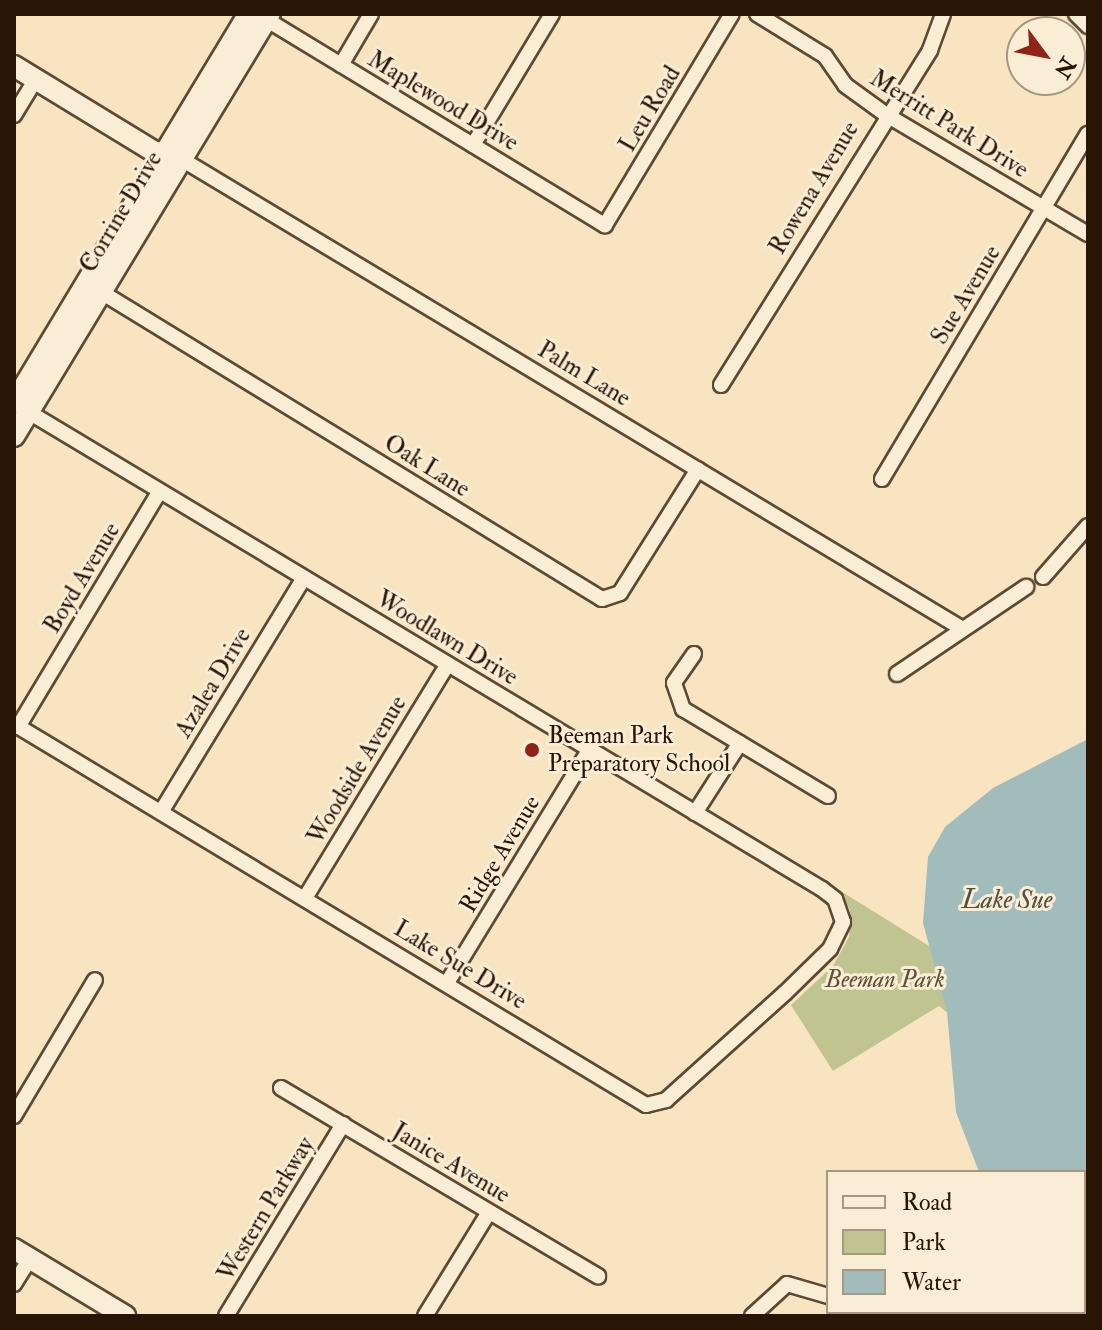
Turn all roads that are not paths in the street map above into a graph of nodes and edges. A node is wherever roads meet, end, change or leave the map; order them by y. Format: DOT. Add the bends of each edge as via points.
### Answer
graph roads {
  1 [pos="371,14"];
  2 [pos="552,14"];
  3 [pos="732,14"];
  4 [pos="757,14"];
  5 [pos="943,14"];
  6 [pos="1076,14"];
  7 [pos="261,15"];
  8 [pos="1088,26"];
  9 [pos="341,65"];
  10 [pos="14,66"];
  11 [pos="36,79"];
  12 [pos="885,114"];
  13 [pos="14,115"];
  14 [pos="1088,134"];
  15 [pos="473,145"];
  16 [pos="174,157"];
  17 [pos="1045,208"];
  18 [pos="605,225"];
  19 [pos="1088,234"];
  20 [pos="95,288"];
  21 [pos="721,385"];
  22 [pos="19,406"];
  23 [pos="14,436"];
  24 [pos="698,469"];
  25 [pos="882,479"];
  26 [pos="159,492"];
  27 [pos="1088,526"];
  28 [pos="1043,577"];
  29 [pos="304,578"];
  30 [pos="1026,587"];
  31 [pos="961,628"];
  32 [pos="694,654"];
  33 [pos="448,664"];
  34 [pos="897,674"];
  35 [pos="16,726"];
  36 [pos="740,743"];
  37 [pos="590,749"];
  38 [pos="828,796"];
  39 [pos="161,812"];
  40 [pos="695,813"];
  41 [pos="305,898"];
  42 [pos="843,922"];
  43 [pos="95,980"];
  44 [pos="447,983"];
  45 [pos="281,1088"];
  46 [pos="14,1116"];
  47 [pos="343,1124"];
  48 [pos="489,1212"];
  49 [pos="22,1253"];
  50 [pos="598,1276"];
  51 [pos="14,1284"];
  52 [pos="826,1295"];
  53 [pos="125,1316"];
  54 [pos="226,1316"];
  55 [pos="425,1316"];
  56 [pos="752,1316"];
  1 -- 9 [label="street"];
  2 -- 15 [label="street"];
  3 -- 18 [label="street, Leu Road"];
  4 -- 12 [label="street, Merritt Park Drive" via="825,56 845,85"];
  5 -- 12 [label="street, Rowena Avenue" via="930,50"];
  6 -- 8 [label="street"];
  7 -- 9 [label="street, Maplewood Drive"];
  7 -- 16 [label="street, Corrine Drive"];
  9 -- 15 [label="street, Maplewood Drive"];
  10 -- 11 [label="street"];
  11 -- 13 [label="street"];
  11 -- 16 [label="street"];
  12 -- 17 [label="street, Merritt Park Drive"];
  12 -- 21 [label="street, Rowena Avenue"];
  14 -- 17 [label="street, Sue Avenue"];
  15 -- 18 [label="street, Maplewood Drive"];
  16 -- 20 [label="street, Corrine Drive"];
  16 -- 24 [label="street, Palm Lane"];
  17 -- 19 [label="street, Merritt Park Drive"];
  17 -- 25 [label="street, Sue Avenue"];
  20 -- 22 [label="street, Corrine Drive"];
  20 -- 24 [label="street, Oak Lane" via="602,599 620,593"];
  22 -- 23 [label="street, Corrine Drive"];
  22 -- 26 [label="street, Woodlawn Drive"];
  24 -- 31 [label="street, Palm Lane"];
  26 -- 29 [label="street, Woodlawn Drive"];
  26 -- 35 [label="street, Boyd Avenue"];
  27 -- 28 [label="street"];
  29 -- 33 [label="street, Woodlawn Drive"];
  29 -- 39 [label="street, Azalea Drive"];
  30 -- 31 [label="street"];
  31 -- 34 [label="street"];
  32 -- 36 [label="street" via="678,671 674,697"];
  33 -- 37 [label="street, Woodlawn Drive"];
  33 -- 41 [label="street, Woodside Avenue"];
  35 -- 39 [label="street, Lake Sue Drive"];
  36 -- 38 [label="street"];
  36 -- 40 [label="street"];
  37 -- 40 [label="street, Woodlawn Drive"];
  37 -- 44 [label="street, Ridge Avenue"];
  39 -- 41 [label="street, Lake Sue Drive"];
  40 -- 42 [label="street, Woodlawn Drive" via="835,899"];
  41 -- 44 [label="street, Lake Sue Drive"];
  42 -- 44 [label="street, Lake Sue Drive" via="830,949 656,1105"];
  43 -- 46 [label="street"];
  45 -- 47 [label="street, Janice Avenue"];
  47 -- 48 [label="street, Janice Avenue"];
  47 -- 54 [label="street, Western Parkway"];
  48 -- 50 [label="street, Janice Avenue"];
  48 -- 55 [label="street"];
  49 -- 51 [label="street"];
  49 -- 53 [label="street"];
  52 -- 56 [label="street" via="801,1285 774,1290"];
}
